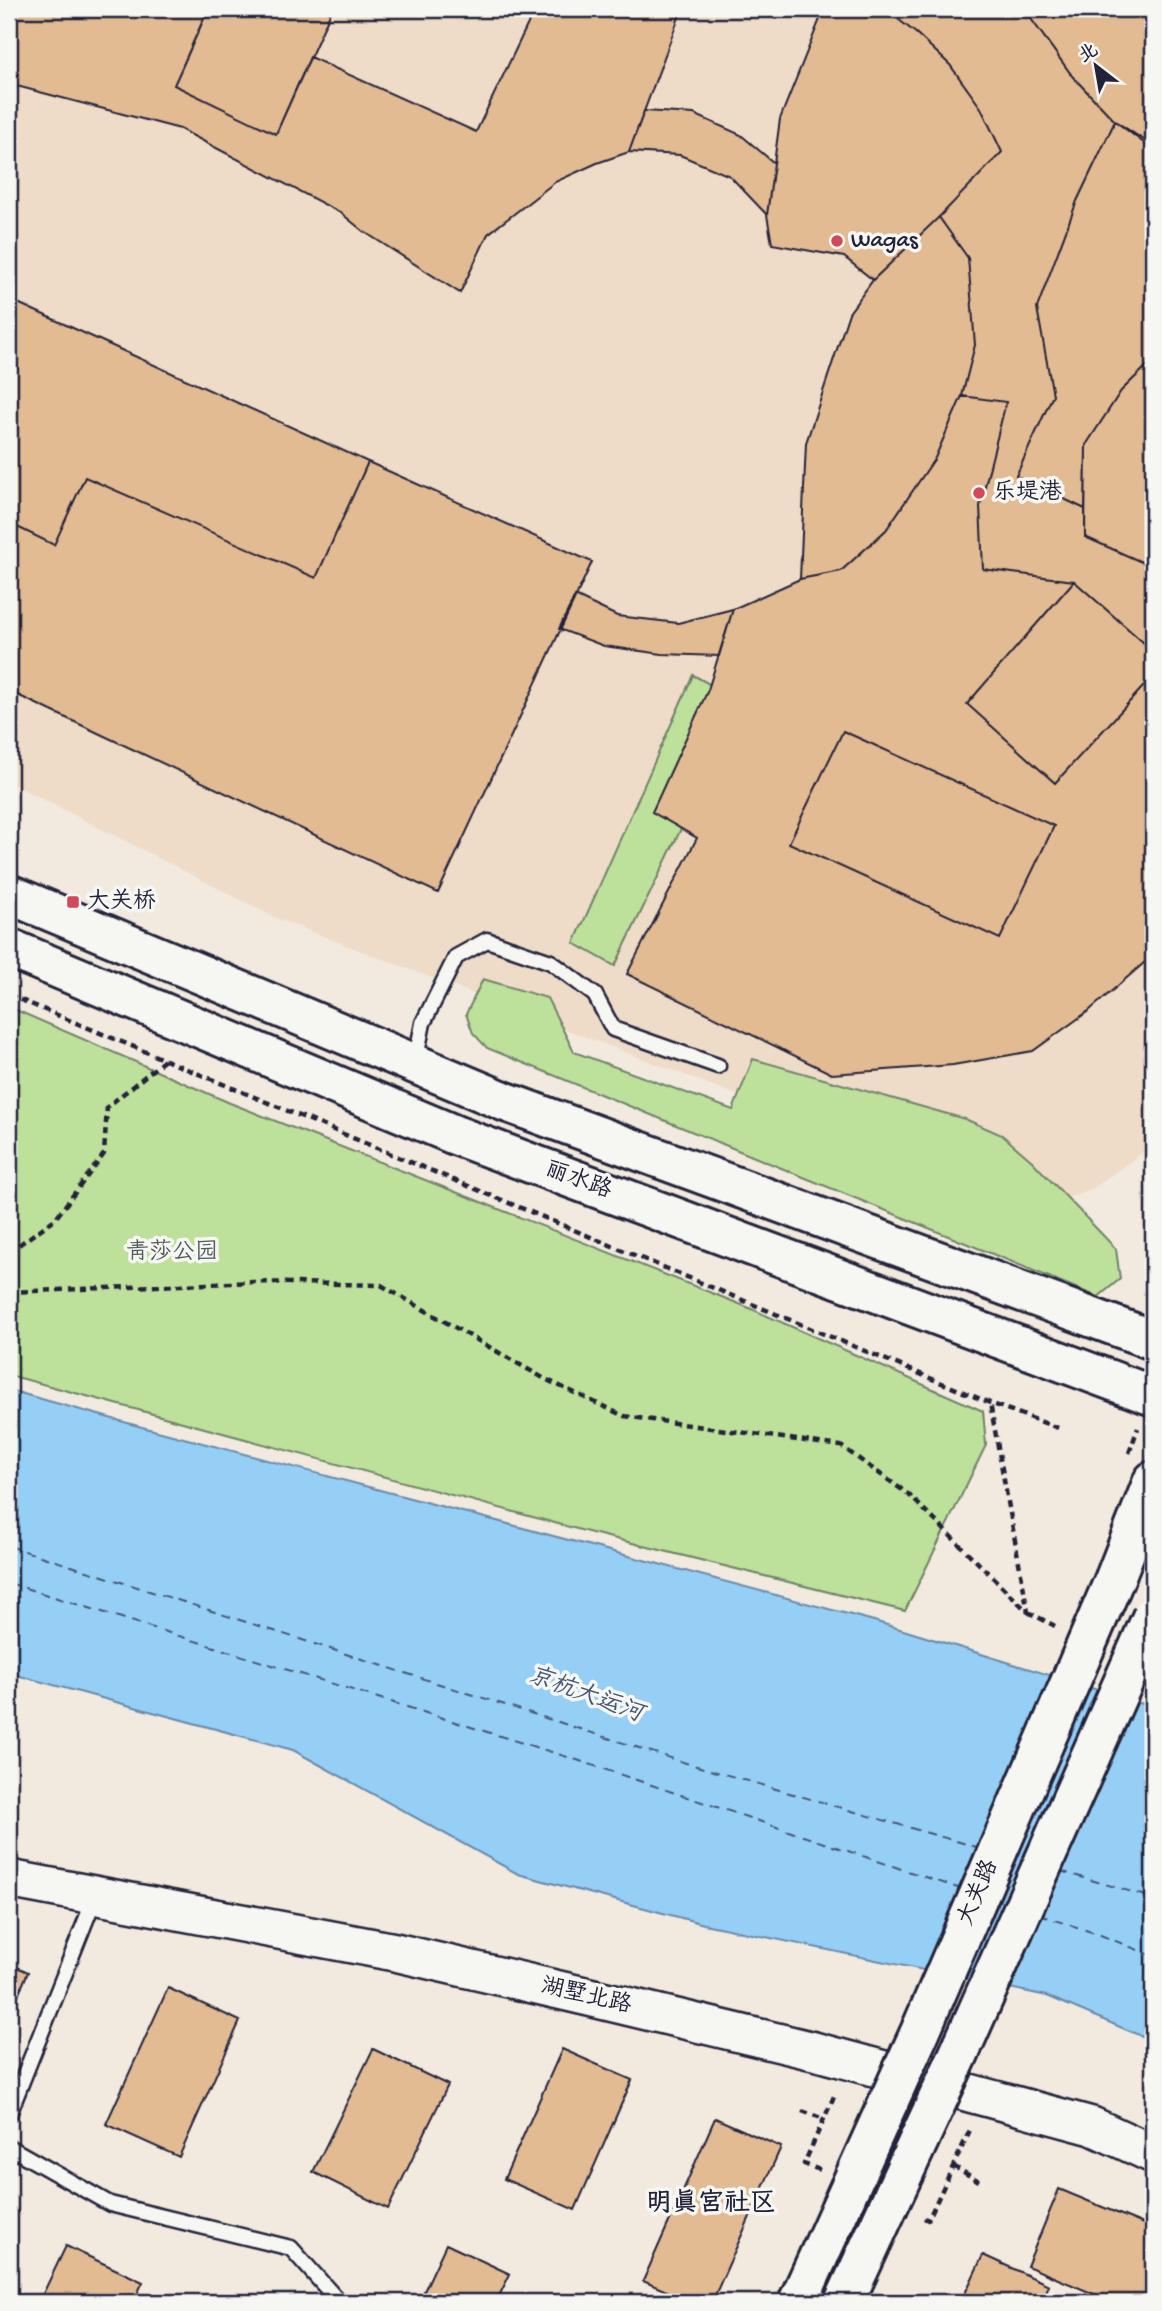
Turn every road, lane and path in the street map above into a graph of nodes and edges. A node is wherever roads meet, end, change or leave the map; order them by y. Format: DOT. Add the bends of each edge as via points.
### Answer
graph roads {
  1 [pos="9,894"];
  2 [pos="9,948"];
  3 [pos="9,995"];
  4 [pos="166,1059"];
  5 [pos="415,1065"];
  6 [pos="718,1066"];
  7 [pos="9,1252"];
  8 [pos="9,1292"];
  9 [pos="1153,1339"];
  10 [pos="1153,1396"];
  11 [pos="990,1404"];
  12 [pos="1060,1429"];
  13 [pos="1153,1481"];
  14 [pos="1153,1615"];
  15 [pos="9,1879"];
  16 [pos="96,1896"];
  17 [pos="837,2089"];
  18 [pos="802,2111"];
  19 [pos="9,2114"];
  20 [pos="824,2119"];
  21 [pos="9,2147"];
  22 [pos="1153,2154"];
  23 [pos="953,2166"];
  24 [pos="821,2171"];
  25 [pos="979,2181"];
  26 [pos="339,2302"];
  27 [pos="798,2302"];
  28 [pos="844,2302"];
  1 -- 5 [label="main road"];
  2 -- 10 [label="main road, 丽水路" via="455,1135"];
  3 -- 4 [label="path"];
  4 -- 7 [label="path" via="107,1107 104,1154 55,1219"];
  4 -- 11 [label="path"];
  5 -- 6 [label="lane" via="423,1023 456,957 487,940 551,962 595,995 613,1029"];
  5 -- 9 [label="main road"];
  8 -- 11 [label="path" via="254,1282 381,1285 545,1379 624,1416 841,1446 908,1494 1028,1612"];
  11 -- 12 [label="path"];
  13 -- 27 [label="main road, 大关路, bridge" via="920,2032"];
  14 -- 28 [label="main road, 大关路, bridge"];
  15 -- 16 [label="street, 湖墅北路"];
  16 -- 19 [label="lane"];
  16 -- 22 [label="street, 湖墅北路" via="395,1952 801,2048 1092,2126"];
  17 -- 20 [label="path"];
  18 -- 20 [label="path"];
  20 -- 24 [label="path" via="804,2164"];
  21 -- 26 [label="lane" via="110,2204 291,2248"];
  23 -- 25 [label="path"];
}
